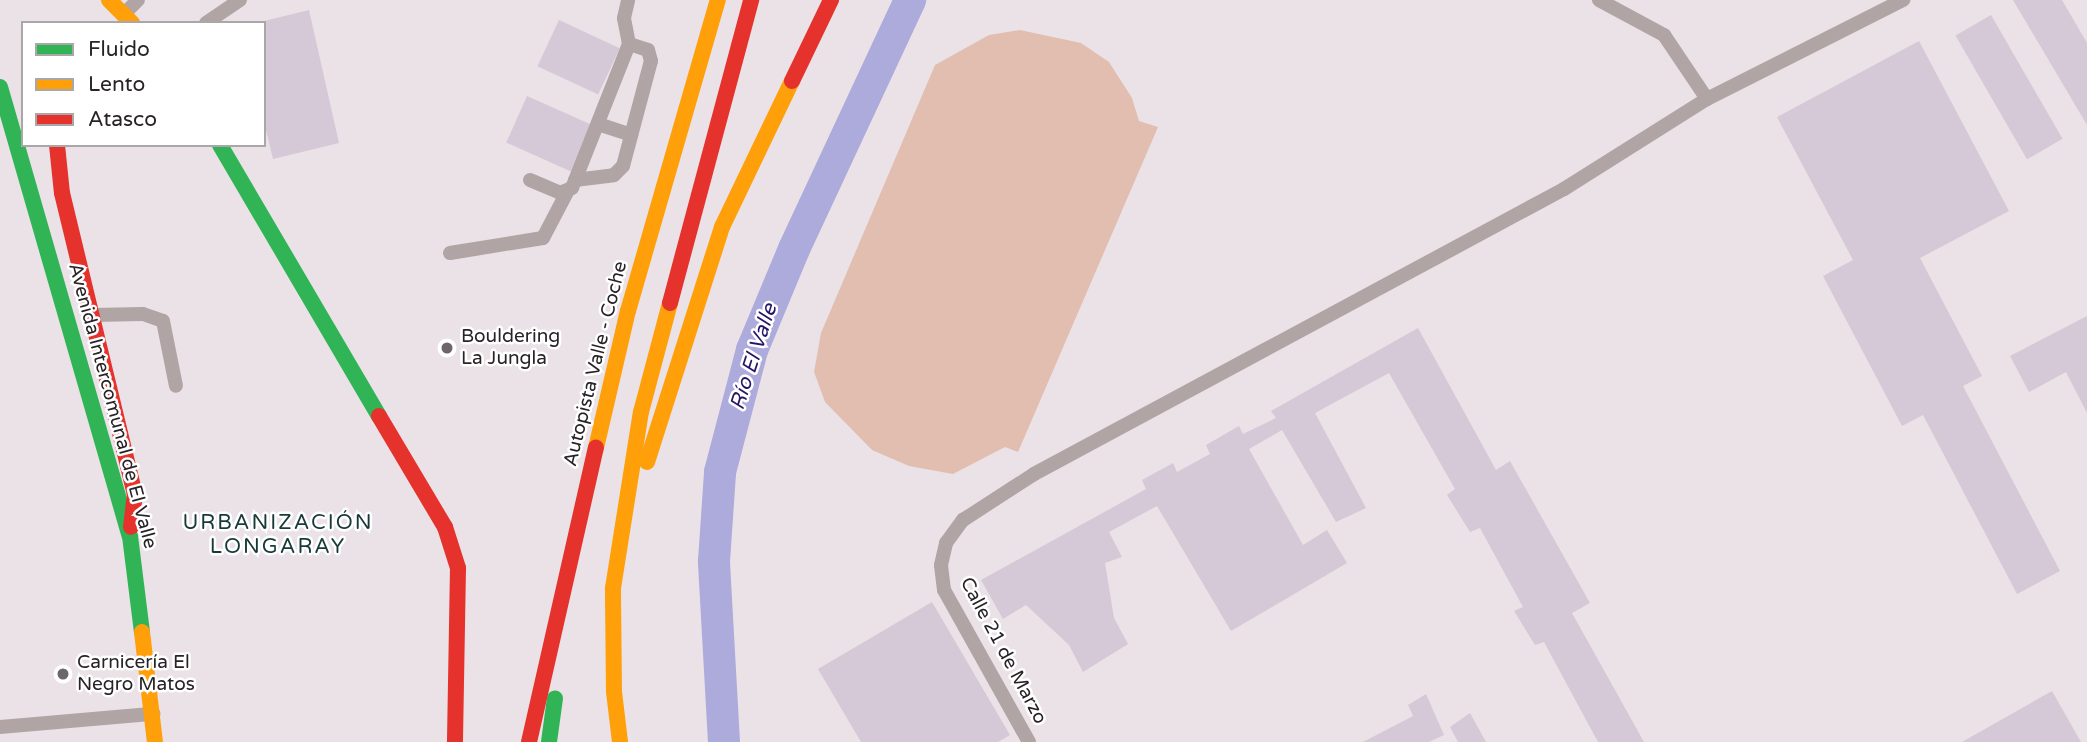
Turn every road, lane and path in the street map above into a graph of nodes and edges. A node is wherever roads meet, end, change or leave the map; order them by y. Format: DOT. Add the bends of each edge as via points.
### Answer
graph roads {
  1 [pos="109,0"];
  2 [pos="138,0"];
  3 [pos="240,0"];
  4 [pos="628,0"];
  5 [pos="718,0"];
  6 [pos="751,0"];
  7 [pos="831,0"];
  8 [pos="1599,0"];
  9 [pos="1903,0"];
  10 [pos="124,20"];
  11 [pos="209,21"];
  12 [pos="629,44"];
  13 [pos="0,87"];
  14 [pos="1707,99"];
  15 [pos="598,124"];
  16 [pos="631,135"];
  17 [pos="57,147"];
  18 [pos="221,147"];
  19 [pos="530,180"];
  20 [pos="571,186"];
  21 [pos="450,253"];
  22 [pos="93,314"];
  23 [pos="176,386"];
  24 [pos="130,536"];
  25 [pos="619,543"];
  26 [pos="552,635"];
  27 [pos="153,714"];
  28 [pos="0,727"];
  29 [pos="155,742"];
  30 [pos="455,742"];
  31 [pos="529,742"];
  32 [pos="549,742"];
  33 [pos="620,742"];
  34 [pos="1029,742"];
  1 -- 10 [label="main road"];
  2 -- 10 [label="street"];
  3 -- 11 [label="street"];
  4 -- 12 [label="street" via="624,18"];
  5 -- 26 [label="main road, Autopista Valle - Coche" via="628,311"];
  6 -- 25 [label="main road" via="641,412"];
  7 -- 25 [label="main road" via="722,227"];
  8 -- 14 [label="street" via="1664,35"];
  9 -- 14 [label="street"];
  12 -- 15 [label="street"];
  12 -- 16 [label="street" via="648,50 651,61"];
  13 -- 24 [label="main road, Avenida Intercomunal de El Valle"];
  14 -- 34 [label="street, Calle 21 de Marzo" via="1564,189 1034,474 963,520 946,543 944,590"];
  15 -- 16 [label="street"];
  15 -- 20 [label="street"];
  16 -- 20 [label="street" via="619,173"];
  17 -- 22 [label="main road" via="62,193"];
  18 -- 30 [label="main road" via="445,527 458,568"];
  19 -- 20 [label="street"];
  20 -- 21 [label="street" via="547,233 538,241"];
  22 -- 23 [label="street" via="144,314 163,321"];
  22 -- 24 [label="main road" via="135,494"];
  24 -- 27 [label="main road, Avenida Intercomunal de El Valle"];
  25 -- 33 [label="main road" via="613,587"];
  26 -- 31 [label="main road, Autopista Valle - Coche"];
  26 -- 32 [label="main road" via="559,667"];
  27 -- 28 [label="street"];
  27 -- 29 [label="main road, Avenida Intercomunal de El Valle"];
}
